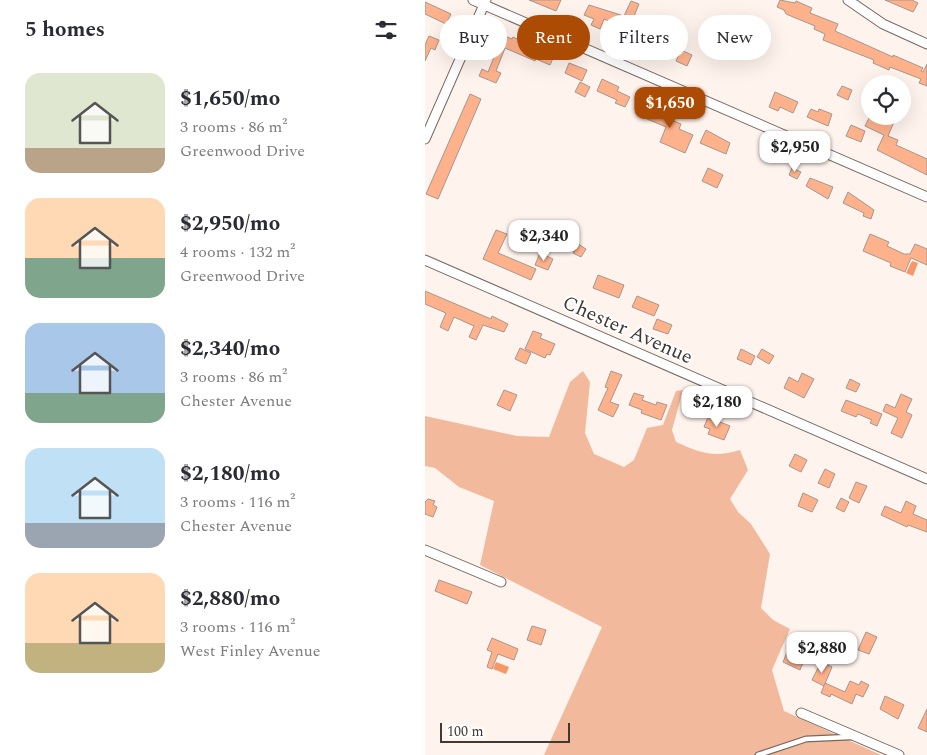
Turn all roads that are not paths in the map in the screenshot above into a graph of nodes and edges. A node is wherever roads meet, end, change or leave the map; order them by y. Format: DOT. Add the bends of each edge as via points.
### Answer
graph roads {
  1 [pos="473,0"];
  2 [pos="848,0"];
  3 [pos="485,2"];
  4 [pos="927,44"];
  5 [pos="425,139"];
  6 [pos="927,197"];
  7 [pos="425,260"];
  8 [pos="927,479"];
  9 [pos="425,550"];
  10 [pos="501,582"];
  11 [pos="801,713"];
  12 [pos="857,736"];
  13 [pos="758,755"];
  14 [pos="899,755"];
  1 -- 3 [label="street"];
  2 -- 4 [label="street" via="883,24"];
  3 -- 5 [label="street"];
  3 -- 6 [label="street"];
  7 -- 8 [label="street, Chester Avenue"];
  9 -- 10 [label="street"];
  11 -- 12 [label="street"];
  12 -- 13 [label="lane" via="806,739"];
  12 -- 14 [label="street"];
}
